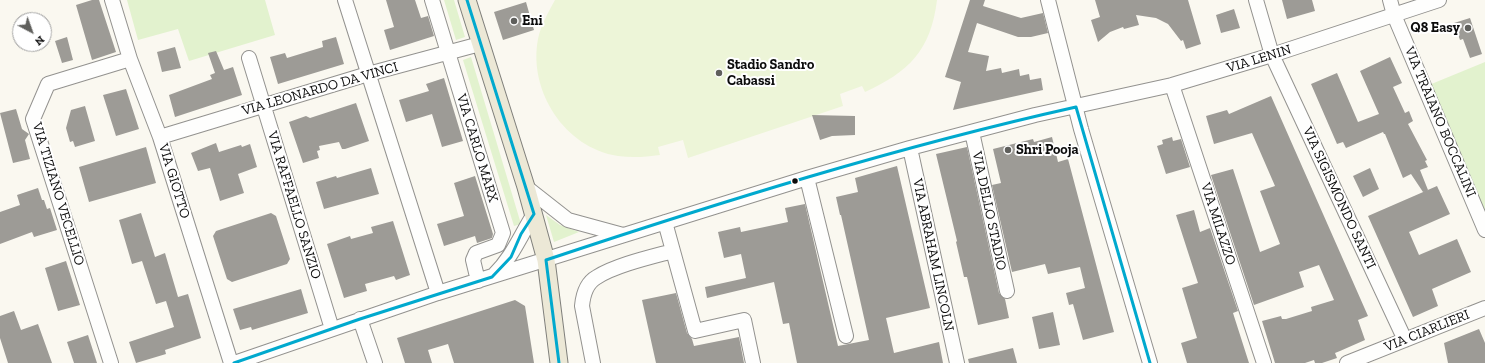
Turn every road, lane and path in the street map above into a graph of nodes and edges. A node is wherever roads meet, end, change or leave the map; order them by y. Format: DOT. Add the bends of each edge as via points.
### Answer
graph roads {
  1 [pos="112,0"];
  2 [pos="345,0"];
  3 [pos="432,0"];
  4 [pos="468,0"];
  5 [pos="1048,0"];
  6 [pos="1256,0"];
  7 [pos="1390,0"];
  8 [pos="1439,0"];
  9 [pos="1394,15"];
  10 [pos="480,44"];
  11 [pos="449,54"];
  12 [pos="1272,55"];
  13 [pos="249,58"];
  14 [pos="130,59"];
  15 [pos="368,74"];
  16 [pos="1172,85"];
  17 [pos="262,105"];
  18 [pos="1076,107"];
  19 [pos="972,132"];
  20 [pos="160,137"];
  21 [pos="910,148"];
  22 [pos="807,178"];
  23 [pos="526,187"];
  24 [pos="534,214"];
  25 [pos="665,222"];
  26 [pos="1485,230"];
  27 [pos="623,235"];
  28 [pos="673,251"];
  29 [pos="546,260"];
  30 [pos="492,277"];
  31 [pos="478,281"];
  32 [pos="1007,291"];
  33 [pos="438,293"];
  34 [pos="1485,308"];
  35 [pos="360,319"];
  36 [pos="332,329"];
  37 [pos="846,336"];
  38 [pos="1405,340"];
  39 [pos="111,363"];
  40 [pos="230,363"];
  41 [pos="234,363"];
  42 [pos="375,363"];
  43 [pos="559,363"];
  44 [pos="593,363"];
  45 [pos="753,363"];
  46 [pos="957,363"];
  47 [pos="1150,363"];
  48 [pos="1264,363"];
  49 [pos="1348,363"];
  1 -- 14 [label="street, VIA GIOTTO"];
  2 -- 15 [label="street"];
  3 -- 11 [label="street, VIA CARLO MARX"];
  4 -- 10 [label="main road"];
  5 -- 18 [label="street"];
  6 -- 12 [label="street, VIA SIGISMONDO SANTI"];
  7 -- 9 [label="street, VIA TRAIANO BOCCALINI"];
  8 -- 9 [label="street, VIA LENIN"];
  9 -- 12 [label="street, VIA LENIN"];
  9 -- 26 [label="street, VIA TRAIANO BOCCALINI"];
  10 -- 11 [label="street, VIA LEONARDO DA VINCI"];
  10 -- 23 [label="main road"];
  11 -- 15 [label="street, VIA LEONARDO DA VINCI"];
  11 -- 31 [label="street, VIA CARLO MARX" via="503,233 498,245 476,253 473,260"];
  12 -- 16 [label="street, VIA LENIN"];
  12 -- 38 [label="street, VIA SIGISMONDO SANTI"];
  13 -- 17 [label="street, VIA RAFFAELLO SANZIO"];
  14 -- 20 [label="street, VIA GIOTTO"];
  14 -- 39 [label="street, VIA TIZIANO VECELLIO" via="48,84 33,119"];
  15 -- 17 [label="street, VIA LEONARDO DA VINCI"];
  15 -- 33 [label="street"];
  16 -- 18 [label="street, VIA LENIN"];
  16 -- 48 [label="street, VIA MILAZZO"];
  17 -- 20 [label="street, VIA LEONARDO DA VINCI"];
  17 -- 36 [label="street, VIA RAFFAELLO SANZIO"];
  18 -- 19 [label="street"];
  18 -- 47 [label="street"];
  19 -- 21 [label="street"];
  19 -- 32 [label="street, VIA DELLO STADIO"];
  20 -- 40 [label="street, VIA GIOTTO"];
  21 -- 22 [label="street"];
  21 -- 46 [label="street, VIA ABRAHAM LINCOLN"];
  22 -- 25 [label="street"];
  22 -- 37 [label="street"];
  23 -- 24 [label="main road"];
  23 -- 27 [label="street" via="568,220"];
  24 -- 29 [label="main road"];
  24 -- 30 [label="street" via="521,234 511,257"];
  25 -- 27 [label="street"];
  25 -- 28 [label="street"];
  27 -- 29 [label="street"];
  28 -- 44 [label="street" via="636,261 596,277 588,286 582,306"];
  28 -- 45 [label="street" via="695,330 744,320"];
  29 -- 30 [label="street"];
  29 -- 43 [label="main road"];
  30 -- 31 [label="street"];
  31 -- 33 [label="street"];
  33 -- 35 [label="street"];
  34 -- 38 [label="street, VIA CIARLIERI"];
  35 -- 36 [label="street"];
  35 -- 42 [label="street"];
  36 -- 41 [label="street"];
  38 -- 49 [label="street, VIA CIARLIERI"];
}
